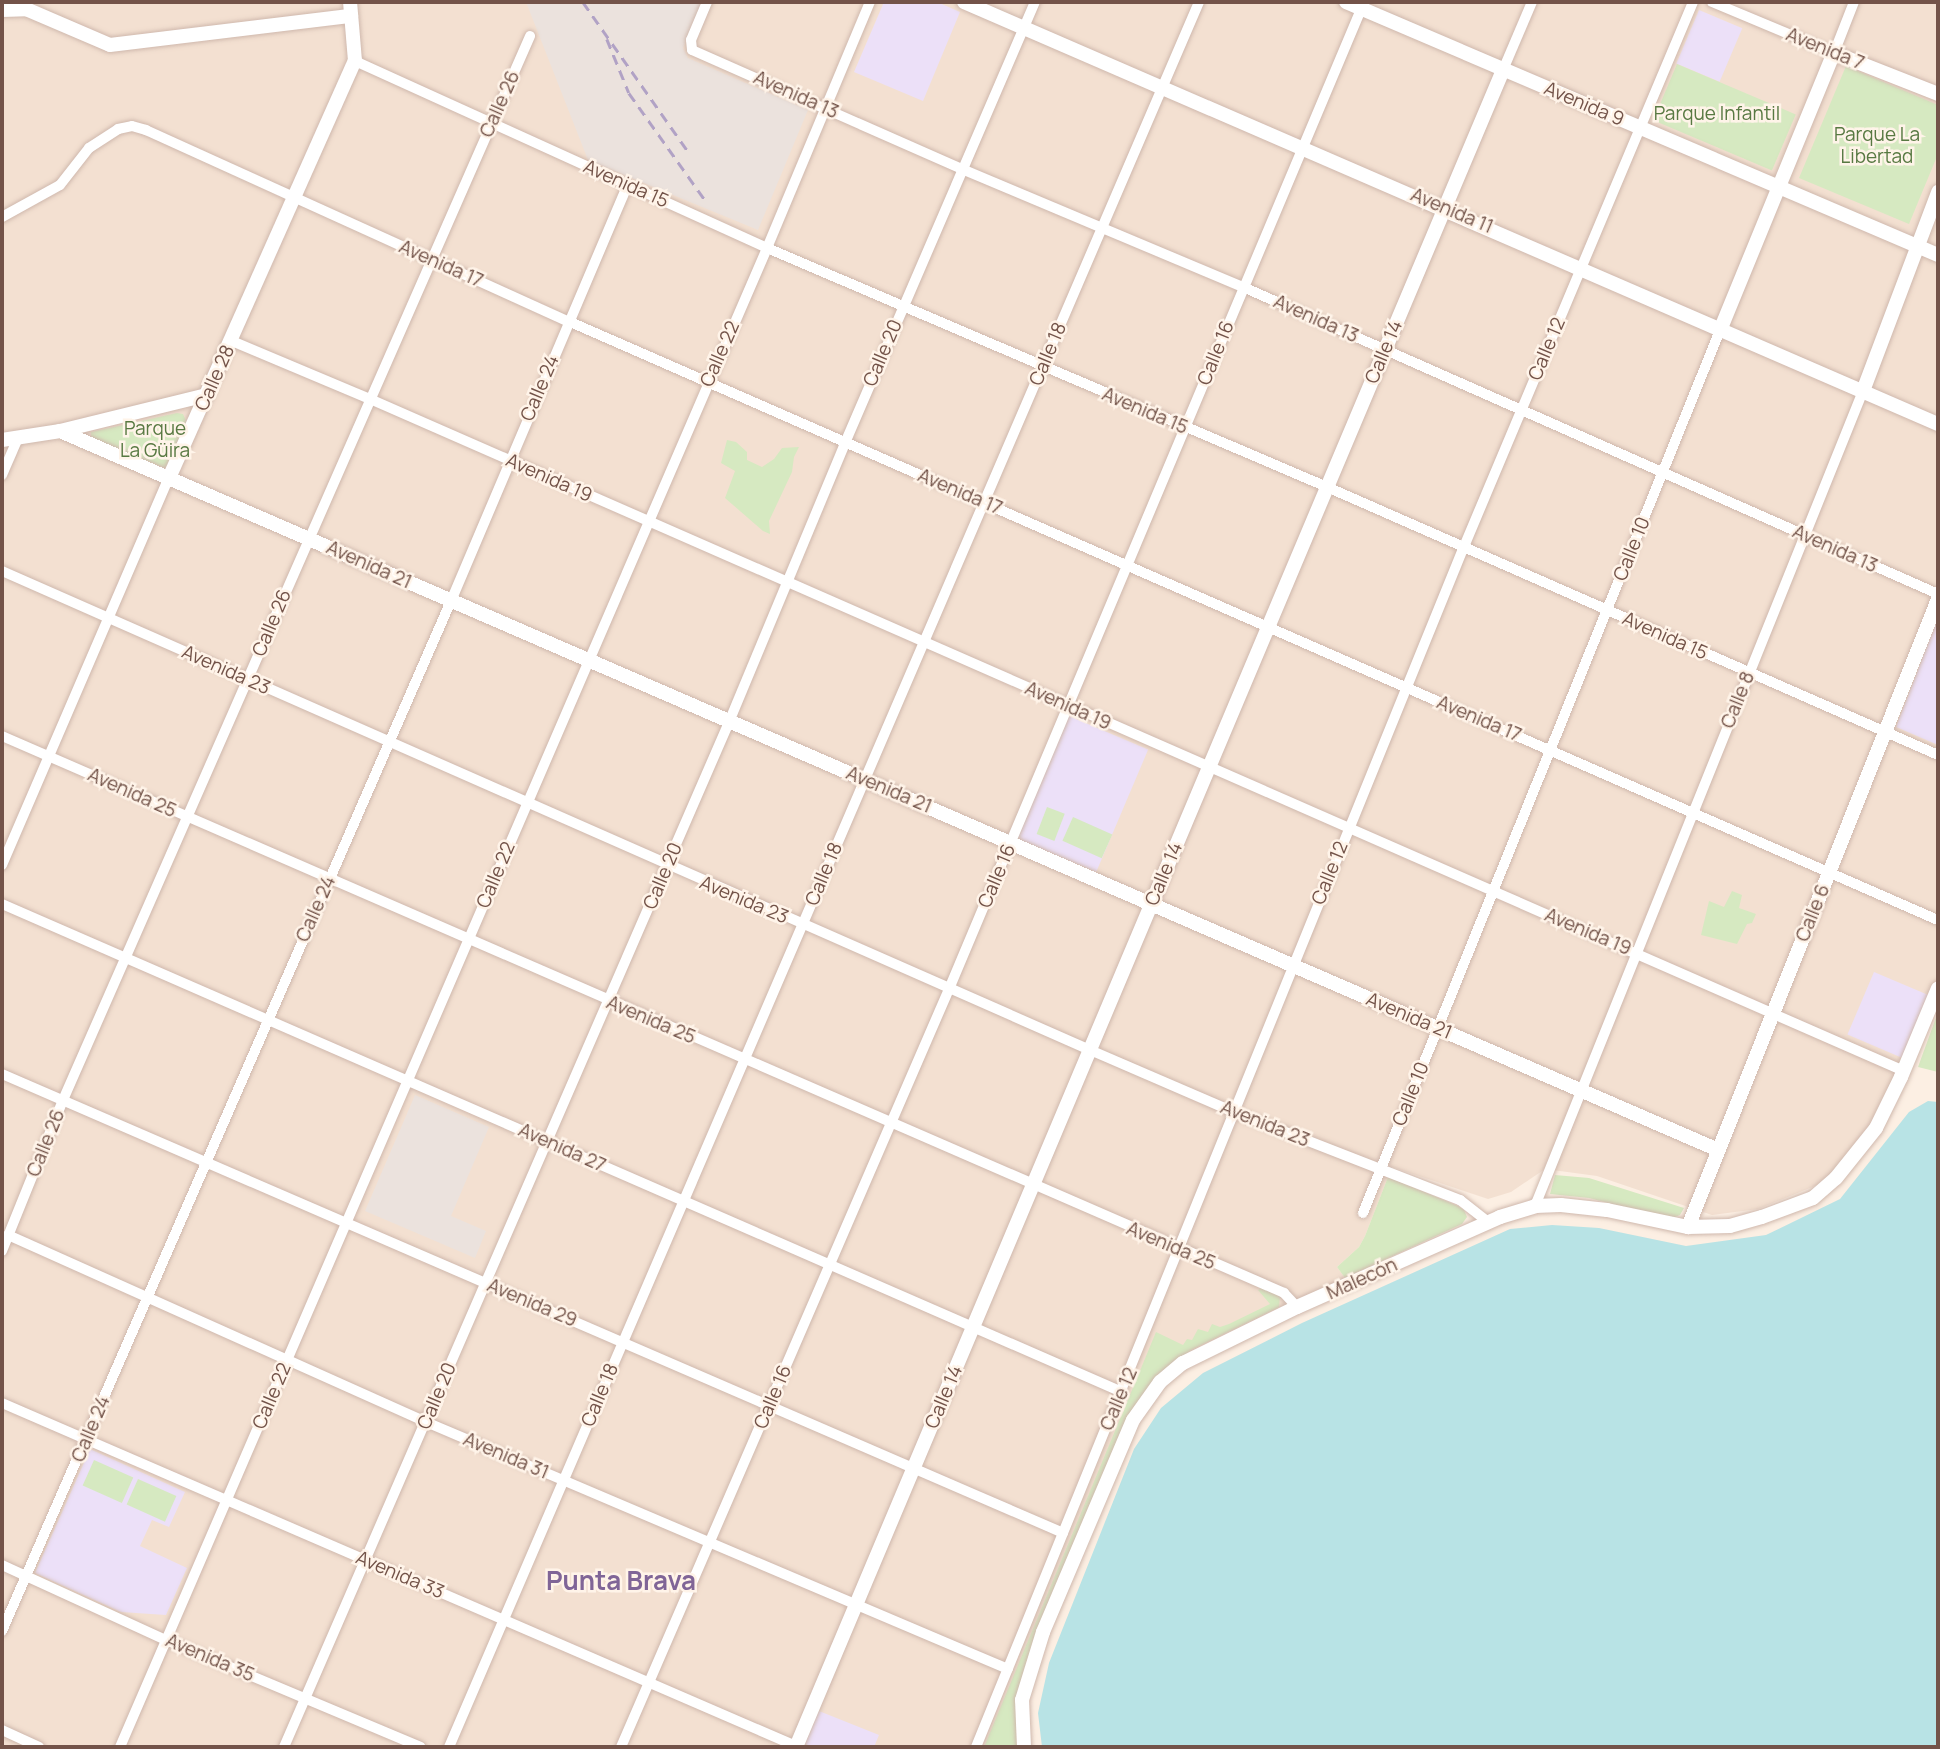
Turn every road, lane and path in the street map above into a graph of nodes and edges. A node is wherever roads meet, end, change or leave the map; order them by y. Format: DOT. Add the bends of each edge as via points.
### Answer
graph roads {
  1 [pos="707,2"];
  2 [pos="870,2"];
  3 [pos="964,2"];
  4 [pos="1035,2"];
  5 [pos="1199,2"];
  6 [pos="1346,2"];
  7 [pos="1532,2"];
  8 [pos="1693,2"];
  9 [pos="1712,2"];
  10 [pos="1854,2"];
  11 [pos="1363,5"];
  12 [pos="350,9"];
  13 [pos="2,10"];
  14 [pos="1025,27"];
  15 [pos="530,36"];
  16 [pos="1834,52"];
  17 [pos="355,61"];
  18 [pos="1503,70"];
  19 [pos="1163,86"];
  20 [pos="1938,94"];
  21 [pos="825,107"];
  22 [pos="492,122"];
  23 [pos="1640,128"];
  24 [pos="1302,148"];
  25 [pos="962,169"];
  26 [pos="628,185"];
  27 [pos="1779,185"];
  28 [pos="1938,192"];
  29 [pos="295,198"];
  30 [pos="1445,208"];
  31 [pos="2,217"];
  32 [pos="1101,229"];
  33 [pos="1916,245"];
  34 [pos="767,248"];
  35 [pos="1938,255"];
  36 [pos="430,259"];
  37 [pos="1581,267"];
  38 [pos="1244,287"];
  39 [pos="903,306"];
  40 [pos="568,321"];
  41 [pos="1721,328"];
  42 [pos="232,341"];
  43 [pos="1385,349"];
  44 [pos="1042,366"];
  45 [pos="708,381"];
  46 [pos="1863,391"];
  47 [pos="207,395"];
  48 [pos="370,398"];
  49 [pos="1522,410"];
  50 [pos="1938,424"];
  51 [pos="1186,428"];
  52 [pos="60,431"];
  53 [pos="18,438"];
  54 [pos="2,440"];
  55 [pos="845,443"];
  56 [pos="510,460"];
  57 [pos="1662,473"];
  58 [pos="2,475"];
  59 [pos="169,478"];
  60 [pos="1327,487"];
  61 [pos="984,503"];
  62 [pos="648,522"];
  63 [pos="1804,536"];
  64 [pos="308,538"];
  65 [pos="1463,548"];
  66 [pos="1129,564"];
  67 [pos="2,571"];
  68 [pos="787,582"];
  69 [pos="1938,596"];
  70 [pos="451,601"];
  71 [pos="1606,611"];
  72 [pos="108,618"];
  73 [pos="1269,625"];
  74 [pos="923,643"];
  75 [pos="589,660"];
  76 [pos="1749,673"];
  77 [pos="248,680"];
  78 [pos="1406,688"];
  79 [pos="1069,706"];
  80 [pos="729,722"];
  81 [pos="1885,732"];
  82 [pos="2,736"];
  83 [pos="389,742"];
  84 [pos="1551,749"];
  85 [pos="1938,755"];
  86 [pos="47,756"];
  87 [pos="1209,767"];
  88 [pos="864,780"];
  89 [pos="526,804"];
  90 [pos="1693,813"];
  91 [pos="188,818"];
  92 [pos="1349,827"];
  93 [pos="1011,844"];
  94 [pos="2,865"];
  95 [pos="667,866"];
  96 [pos="1829,872"];
  97 [pos="329,879"];
  98 [pos="1493,891"];
  99 [pos="2,904"];
  100 [pos="1151,904"];
  101 [pos="1938,920"];
  102 [pos="802,925"];
  103 [pos="468,939"];
  104 [pos="1636,954"];
  105 [pos="127,959"];
  106 [pos="1293,967"];
  107 [pos="1938,988"];
  108 [pos="949,989"];
  109 [pos="608,1002"];
  110 [pos="1773,1013"];
  111 [pos="267,1020"];
  112 [pos="1438,1028"];
  113 [pos="1090,1050"];
  114 [pos="744,1060"];
  115 [pos="2,1074"];
  116 [pos="1903,1074"];
  117 [pos="407,1081"];
  118 [pos="1581,1091"];
  119 [pos="63,1100"];
  120 [pos="1234,1112"];
  121 [pos="890,1125"];
  122 [pos="548,1142"];
  123 [pos="1718,1150"];
  124 [pos="205,1162"];
  125 [pos="1380,1170"];
  126 [pos="1033,1186"];
  127 [pos="683,1201"];
  128 [pos="1535,1206"];
  129 [pos="1363,1213"];
  130 [pos="1488,1222"];
  131 [pos="346,1223"];
  132 [pos="1689,1227"];
  133 [pos="8,1235"];
  134 [pos="1179,1249"];
  135 [pos="2,1251"];
  136 [pos="830,1264"];
  137 [pos="486,1283"];
  138 [pos="148,1297"];
  139 [pos="1297,1307"];
  140 [pos="973,1327"];
  141 [pos="623,1343"];
  142 [pos="287,1360"];
  143 [pos="1122,1392"];
  144 [pos="2,1403"];
  145 [pos="770,1406"];
  146 [pos="426,1422"];
  147 [pos="86,1440"];
  148 [pos="914,1469"];
  149 [pos="563,1480"];
  150 [pos="227,1500"];
  151 [pos="1063,1533"];
  152 [pos="710,1545"];
  153 [pos="366,1561"];
  154 [pos="2,1565"];
  155 [pos="26,1577"];
  156 [pos="856,1606"];
  157 [pos="503,1620"];
  158 [pos="2,1631"];
  159 [pos="166,1640"];
  160 [pos="1008,1669"];
  161 [pos="649,1683"];
  162 [pos="306,1699"];
  163 [pos="2,1730"];
  164 [pos="39,1747"];
  165 [pos="120,1747"];
  166 [pos="284,1747"];
  167 [pos="420,1747"];
  168 [pos="449,1747"];
  169 [pos="621,1747"];
  170 [pos="797,1747"];
  171 [pos="976,1747"];
  172 [pos="1024,1747"];
  1 -- 21 [label="street, Avenida 13" via="691,40 692,50"];
  2 -- 21 [label="street, Calle 22"];
  3 -- 14 [label="main road, Avenida 11"];
  4 -- 14 [label="street, Calle 20"];
  5 -- 19 [label="street, Calle 18"];
  6 -- 11 [label="main road, Avenida 9"];
  7 -- 18 [label="street, Calle 14"];
  8 -- 23 [label="street, Calle 12"];
  9 -- 16 [label="street, Avenida 7"];
  10 -- 16 [label="street, Calle 10"];
  11 -- 18 [label="main road, Avenida 9"];
  11 -- 24 [label="street, Calle 16"];
  12 -- 13 [label="main road" via="110,45 26,9"];
  12 -- 17 [label="main road, Calle 28"];
  14 -- 19 [label="main road, Avenida 11"];
  14 -- 25 [label="street, Calle 20"];
  15 -- 22 [label="street, Calle 26"];
  16 -- 20 [label="main road, Avenida 7"];
  16 -- 27 [label="main road, Calle 10"];
  17 -- 22 [label="street, Avenida 15"];
  17 -- 29 [label="main road, Calle 28"];
  18 -- 23 [label="main road, Avenida 9"];
  18 -- 30 [label="main road, Calle 14"];
  19 -- 24 [label="main road, Avenida 11"];
  19 -- 32 [label="street, Calle 18"];
  21 -- 25 [label="street, Avenida 13"];
  21 -- 34 [label="street, Calle 22"];
  22 -- 26 [label="street, Avenida 15"];
  22 -- 36 [label="street, Calle 26"];
  23 -- 27 [label="main road, Avenida 9"];
  23 -- 37 [label="street, Calle 12"];
  24 -- 30 [label="main road, Avenida 11"];
  24 -- 38 [label="street, Calle 16"];
  25 -- 32 [label="street, Avenida 13"];
  25 -- 39 [label="street, Calle 20"];
  26 -- 34 [label="street, Avenida 15"];
  26 -- 40 [label="street, Calle 24"];
  27 -- 33 [label="main road, Avenida 9"];
  27 -- 41 [label="main road, Calle 10"];
  28 -- 33 [label="main road, Calle 8"];
  29 -- 31 [label="street, Avenida 17" via="132,126 118,129 89,148 60,185"];
  29 -- 36 [label="street, Avenida 17"];
  29 -- 42 [label="main road, Calle 28"];
  30 -- 37 [label="main road, Avenida 11"];
  30 -- 43 [label="main road, Calle 14"];
  32 -- 38 [label="street, Avenida 13"];
  32 -- 44 [label="street, Calle 18"];
  33 -- 35 [label="main road, Avenida 9"];
  33 -- 46 [label="main road, Calle 8"];
  34 -- 39 [label="street, Avenida 15"];
  34 -- 45 [label="street, Calle 22"];
  36 -- 40 [label="street, Avenida 17"];
  36 -- 48 [label="street, Calle 26"];
  37 -- 41 [label="main road, Avenida 11"];
  37 -- 49 [label="street, Calle 12"];
  38 -- 43 [label="street, Avenida 13"];
  38 -- 51 [label="street, Calle 16"];
  39 -- 44 [label="street, Avenida 15"];
  39 -- 55 [label="street, Calle 20"];
  40 -- 45 [label="street, Avenida 17"];
  40 -- 56 [label="street, Calle 24"];
  41 -- 46 [label="main road, Avenida 11"];
  41 -- 57 [label="street, Calle 10"];
  42 -- 47 [label="main road, Calle 28"];
  42 -- 48 [label="street, Avenida 19"];
  43 -- 49 [label="street, Avenida 13"];
  43 -- 60 [label="main road, Calle 14"];
  44 -- 51 [label="street, Avenida 15"];
  44 -- 61 [label="street, Calle 18"];
  45 -- 55 [label="street, Avenida 17"];
  45 -- 62 [label="street, Calle 22"];
  46 -- 50 [label="main road, Avenida 11"];
  46 -- 63 [label="street, Calle 8"];
  47 -- 52 [label="main road"];
  47 -- 59 [label="main road, Calle 28"];
  48 -- 56 [label="street, Avenida 19"];
  48 -- 64 [label="street, Calle 26"];
  49 -- 57 [label="street, Avenida 13"];
  49 -- 65 [label="street, Calle 12"];
  51 -- 60 [label="street, Avenida 15"];
  51 -- 66 [label="street, Calle 16"];
  52 -- 53 [label="main road"];
  52 -- 59 [label="main road, Avenida 21"];
  53 -- 54 [label="main road"];
  53 -- 58 [label="street"];
  55 -- 61 [label="street, Avenida 17"];
  55 -- 68 [label="street, Calle 20"];
  56 -- 62 [label="street, Avenida 19"];
  56 -- 70 [label="street, Calle 24"];
  57 -- 63 [label="street, Avenida 13"];
  57 -- 71 [label="street, Calle 10"];
  59 -- 64 [label="main road, Avenida 21"];
  59 -- 72 [label="street, Calle 28"];
  60 -- 65 [label="street, Avenida 15"];
  60 -- 73 [label="main road, Calle 14"];
  61 -- 66 [label="street, Avenida 17"];
  61 -- 74 [label="street, Calle 18"];
  62 -- 68 [label="street, Avenida 19"];
  62 -- 75 [label="street, Calle 22"];
  63 -- 69 [label="street, Avenida 13"];
  63 -- 76 [label="street, Calle 8"];
  64 -- 70 [label="main road, Avenida 21"];
  64 -- 77 [label="street, Calle 26"];
  65 -- 71 [label="street, Avenida 15"];
  65 -- 78 [label="street, Calle 12"];
  66 -- 73 [label="street, Avenida 17"];
  66 -- 79 [label="street, Calle 16"];
  67 -- 72 [label="street, Avenida 23"];
  68 -- 74 [label="street, Avenida 19"];
  68 -- 80 [label="street, Calle 20"];
  69 -- 81 [label="main road, Calle 6"];
  70 -- 75 [label="main road, Avenida 21"];
  70 -- 83 [label="street, Calle 24"];
  71 -- 76 [label="street, Avenida 15"];
  71 -- 84 [label="street, Calle 10"];
  72 -- 77 [label="street, Avenida 23"];
  72 -- 86 [label="street, Calle 28"];
  73 -- 78 [label="street, Avenida 17"];
  73 -- 87 [label="main road, Calle 14"];
  74 -- 79 [label="street, Avenida 19"];
  74 -- 88 [label="street, Calle 18"];
  75 -- 80 [label="main road, Avenida 21"];
  75 -- 89 [label="street, Calle 22"];
  76 -- 81 [label="street, Avenida 15"];
  76 -- 90 [label="street, Calle 8"];
  77 -- 83 [label="street, Avenida 23"];
  77 -- 91 [label="street, Calle 26"];
  78 -- 84 [label="street, Avenida 17"];
  78 -- 92 [label="street, Calle 12"];
  79 -- 87 [label="street, Avenida 19"];
  79 -- 93 [label="street, Calle 16"];
  80 -- 88 [label="main road, Avenida 21"];
  80 -- 95 [label="street, Calle 20"];
  81 -- 85 [label="street, Avenida 15"];
  81 -- 96 [label="main road, Calle 6"];
  82 -- 86 [label="street, Avenida 25"];
  83 -- 89 [label="street, Avenida 23"];
  83 -- 97 [label="street, Calle 24"];
  84 -- 90 [label="street, Avenida 17"];
  84 -- 98 [label="street, Calle 10"];
  86 -- 91 [label="street, Avenida 25"];
  86 -- 94 [label="street, Calle 28"];
  87 -- 92 [label="street, Avenida 19"];
  87 -- 100 [label="main road, Calle 14"];
  88 -- 93 [label="main road, Avenida 21"];
  88 -- 102 [label="street, Calle 18"];
  89 -- 95 [label="street, Avenida 23"];
  89 -- 103 [label="street, Calle 22"];
  90 -- 96 [label="street, Avenida 17"];
  90 -- 104 [label="street, Calle 8"];
  91 -- 97 [label="street, Avenida 25"];
  91 -- 105 [label="street, Calle 26"];
  92 -- 98 [label="street, Avenida 19"];
  92 -- 106 [label="street, Calle 12"];
  93 -- 100 [label="main road, Avenida 21"];
  93 -- 108 [label="street, Calle 16"];
  95 -- 102 [label="street, Avenida 23"];
  95 -- 109 [label="street, Calle 20"];
  96 -- 101 [label="street, Avenida 17"];
  96 -- 110 [label="main road, Calle 6"];
  97 -- 103 [label="street, Avenida 25"];
  97 -- 111 [label="street, Calle 24"];
  98 -- 104 [label="street, Avenida 19"];
  98 -- 112 [label="street, Calle 10"];
  99 -- 105 [label="street, Avenida 27"];
  100 -- 106 [label="main road, Avenida 21"];
  100 -- 113 [label="main road, Calle 14"];
  102 -- 108 [label="street, Avenida 23"];
  102 -- 114 [label="street, Calle 18"];
  103 -- 109 [label="street, Avenida 25"];
  103 -- 117 [label="street, Calle 22"];
  104 -- 110 [label="street, Avenida 19"];
  104 -- 118 [label="street, Calle 8"];
  105 -- 111 [label="street, Avenida 27"];
  105 -- 119 [label="street, Calle 26"];
  106 -- 112 [label="main road, Avenida 21"];
  106 -- 120 [label="street, Calle 12"];
  107 -- 116 [label="main road, Malecón"];
  108 -- 113 [label="street, Avenida 23"];
  108 -- 121 [label="street, Calle 16"];
  109 -- 114 [label="street, Avenida 25"];
  109 -- 122 [label="street, Calle 20"];
  110 -- 116 [label="street, Avenida 19"];
  110 -- 123 [label="main road, Calle 6"];
  111 -- 117 [label="street, Avenida 27"];
  111 -- 124 [label="street, Calle 24"];
  112 -- 118 [label="main road, Avenida 21"];
  112 -- 125 [label="street, Calle 10"];
  113 -- 120 [label="street, Avenida 23"];
  113 -- 126 [label="main road, Calle 14"];
  114 -- 121 [label="street, Avenida 25"];
  114 -- 127 [label="street, Calle 18"];
  115 -- 119 [label="street, Avenida 29"];
  116 -- 132 [label="main road, Malecón" via="1876,1128 1836,1178 1813,1198 1730,1226"];
  117 -- 122 [label="street, Avenida 27"];
  117 -- 131 [label="street, Calle 22"];
  118 -- 123 [label="main road, Avenida 21"];
  118 -- 128 [label="street, Calle 8"];
  119 -- 124 [label="street, Avenida 29"];
  119 -- 133 [label="street, Calle 26"];
  120 -- 125 [label="street, Avenida 23"];
  120 -- 134 [label="street, Calle 12"];
  121 -- 126 [label="street, Avenida 25"];
  121 -- 136 [label="street, Calle 16"];
  122 -- 127 [label="street, Avenida 27"];
  122 -- 137 [label="street, Calle 20"];
  123 -- 132 [label="main road, Calle 6"];
  124 -- 131 [label="street, Avenida 29"];
  124 -- 138 [label="street, Calle 24"];
  125 -- 129 [label="street, Calle 10"];
  125 -- 130 [label="street, Avenida 23" via="1460,1200"];
  126 -- 134 [label="street, Avenida 25"];
  126 -- 140 [label="main road, Calle 14"];
  127 -- 136 [label="street, Avenida 27"];
  127 -- 141 [label="street, Calle 18"];
  128 -- 130 [label="main road, Malecón"];
  128 -- 132 [label="main road, Malecón" via="1607,1210"];
  130 -- 139 [label="main road, Malecón"];
  131 -- 137 [label="street, Avenida 29"];
  131 -- 142 [label="street, Calle 22"];
  133 -- 135 [label="street, Calle 26"];
  133 -- 138 [label="street, Avenida 31"];
  134 -- 139 [label="street, Avenida 25" via="1284,1293"];
  134 -- 143 [label="street, Calle 12"];
  136 -- 140 [label="street, Avenida 27"];
  136 -- 145 [label="street, Calle 16"];
  137 -- 141 [label="street, Avenida 29"];
  137 -- 146 [label="street, Calle 20"];
  138 -- 142 [label="street, Avenida 31"];
  138 -- 147 [label="street, Calle 24"];
  139 -- 172 [label="main road, Malecón" via="1190,1358 1145,1400 1122,1442 1028,1672 1022,1700"];
  140 -- 143 [label="street, Avenida 27"];
  140 -- 148 [label="main road, Calle 14"];
  141 -- 145 [label="street, Avenida 29"];
  141 -- 149 [label="street, Calle 18"];
  142 -- 146 [label="street, Avenida 31"];
  142 -- 150 [label="street, Calle 22"];
  143 -- 151 [label="street, Calle 12"];
  144 -- 147 [label="street, Avenida 33"];
  145 -- 148 [label="street, Avenida 29"];
  145 -- 152 [label="street, Calle 16"];
  146 -- 149 [label="street, Avenida 31"];
  146 -- 153 [label="street, Calle 20"];
  147 -- 150 [label="street, Avenida 33"];
  147 -- 155 [label="street, Calle 24"];
  148 -- 151 [label="street, Avenida 29"];
  148 -- 156 [label="main road, Calle 14"];
  149 -- 152 [label="street, Avenida 31"];
  149 -- 157 [label="street, Calle 18"];
  150 -- 153 [label="street, Avenida 33"];
  150 -- 159 [label="street, Calle 22"];
  151 -- 160 [label="street, Calle 12"];
  152 -- 156 [label="street, Avenida 31"];
  152 -- 161 [label="street, Calle 16"];
  153 -- 157 [label="street, Avenida 33"];
  153 -- 162 [label="street, Calle 20"];
  154 -- 155 [label="street, Avenida 35"];
  155 -- 158 [label="street, Calle 24"];
  155 -- 159 [label="street, Avenida 35"];
  156 -- 160 [label="street, Avenida 31"];
  156 -- 170 [label="main road, Calle 14"];
  157 -- 161 [label="street, Avenida 33"];
  157 -- 168 [label="street, Calle 18"];
  159 -- 162 [label="street, Avenida 35"];
  159 -- 165 [label="street, Calle 22"];
  160 -- 171 [label="street, Calle 12"];
  161 -- 169 [label="street, Calle 16"];
  161 -- 170 [label="street, Avenida 33"];
  162 -- 166 [label="street, Calle 20"];
  162 -- 167 [label="street, Avenida 35"];
  163 -- 164 [label="street"];
}
